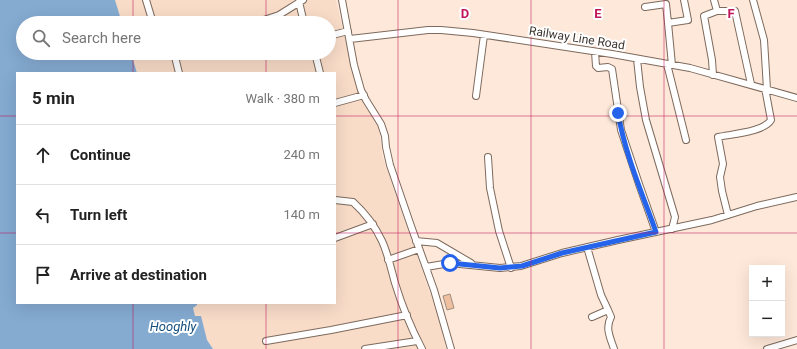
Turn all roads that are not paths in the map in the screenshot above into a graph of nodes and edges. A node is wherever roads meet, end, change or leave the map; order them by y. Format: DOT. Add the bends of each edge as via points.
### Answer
graph roads {
  1 [pos="146,0"];
  2 [pos="342,0"];
  3 [pos="684,0"];
  4 [pos="714,0"];
  5 [pos="753,0"];
  6 [pos="301,1"];
  7 [pos="645,8"];
  8 [pos="717,11"];
  9 [pos="151,16"];
  10 [pos="276,16"];
  11 [pos="303,16"];
  12 [pos="668,23"];
  13 [pos="348,31"];
  14 [pos="336,34"];
  15 [pos="484,35"];
  16 [pos="350,38"];
  17 [pos="595,52"];
  18 [pos="637,59"];
  19 [pos="176,60"];
  20 [pos="317,60"];
  21 [pos="670,64"];
  22 [pos="179,72"];
  23 [pos="320,72"];
  24 [pos="714,74"];
  25 [pos="751,84"];
  26 [pos="766,89"];
  27 [pos="364,95"];
  28 [pos="476,96"];
  29 [pos="797,98"];
  30 [pos="336,103"];
  31 [pos="686,140"];
  32 [pos="488,158"];
  33 [pos="797,197"];
  34 [pos="336,200"];
  35 [pos="728,215"];
  36 [pos="372,224"];
  37 [pos="672,229"];
  38 [pos="656,232"];
  39 [pos="336,238"];
  40 [pos="416,241"];
  41 [pos="587,247"];
  42 [pos="419,249"];
  43 [pos="388,260"];
  44 [pos="475,266"];
  45 [pos="426,267"];
  46 [pos="511,268"];
  47 [pos="608,310"];
  48 [pos="407,315"];
  49 [pos="592,317"];
  50 [pos="797,340"];
  51 [pos="266,341"];
  52 [pos="418,341"];
  53 [pos="365,349"];
  54 [pos="422,349"];
  55 [pos="450,349"];
  56 [pos="614,349"];
  57 [pos="767,349"];
  1 -- 9 [label="street"];
  2 -- 13 [label="street"];
  3 -- 12 [label="street" via="688,20"];
  4 -- 8 [label="street"];
  5 -- 26 [label="street" via="764,40"];
  6 -- 10 [label="street"];
  6 -- 11 [label="street"];
  7 -- 12 [label="street" via="666,4"];
  8 -- 24 [label="street" via="704,16"];
  8 -- 25 [label="street" via="735,11"];
  12 -- 21 [label="street"];
  13 -- 14 [label="street"];
  13 -- 16 [label="street"];
  15 -- 16 [label="street, Railway Line Road" via="441,30"];
  15 -- 17 [label="street, Railway Line Road"];
  15 -- 28 [label="street"];
  16 -- 27 [label="street" via="354,65"];
  17 -- 18 [label="street, Railway Line Road"];
  17 -- 38 [label="street" via="598,68 612,69 621,130"];
  18 -- 21 [label="street, Railway Line Road"];
  18 -- 37 [label="street" via="646,120 675,217"];
  19 -- 22 [label="street"];
  20 -- 23 [label="street"];
  21 -- 24 [label="street, Railway Line Road"];
  21 -- 31 [label="street"];
  24 -- 25 [label="street, Railway Line Road"];
  25 -- 26 [label="street, Railway Line Road"];
  26 -- 29 [label="street, Railway Line Road"];
  26 -- 35 [label="street" via="771,120 768,124 761,128 718,137 723,164 720,177"];
  27 -- 30 [label="street"];
  27 -- 40 [label="street" via="381,124 390,165"];
  32 -- 46 [label="street" via="499,230"];
  33 -- 35 [label="street"];
  34 -- 36 [label="street" via="353,202"];
  35 -- 37 [label="street"];
  36 -- 39 [label="street"];
  36 -- 43 [label="street" via="383,243"];
  37 -- 38 [label="street"];
  38 -- 41 [label="street"];
  40 -- 42 [label="street"];
  40 -- 44 [label="street" via="437,243"];
  41 -- 46 [label="street"];
  41 -- 47 [label="street"];
  42 -- 43 [label="street"];
  42 -- 45 [label="street"];
  43 -- 48 [label="street"];
  44 -- 45 [label="street" via="450,263"];
  44 -- 46 [label="street"];
  45 -- 55 [label="street"];
  47 -- 49 [label="street"];
  47 -- 56 [label="street" via="611,317 607,323 608,330"];
  48 -- 51 [label="street"];
  48 -- 52 [label="street"];
  50 -- 57 [label="street"];
  52 -- 53 [label="street"];
  52 -- 54 [label="street"];
}
